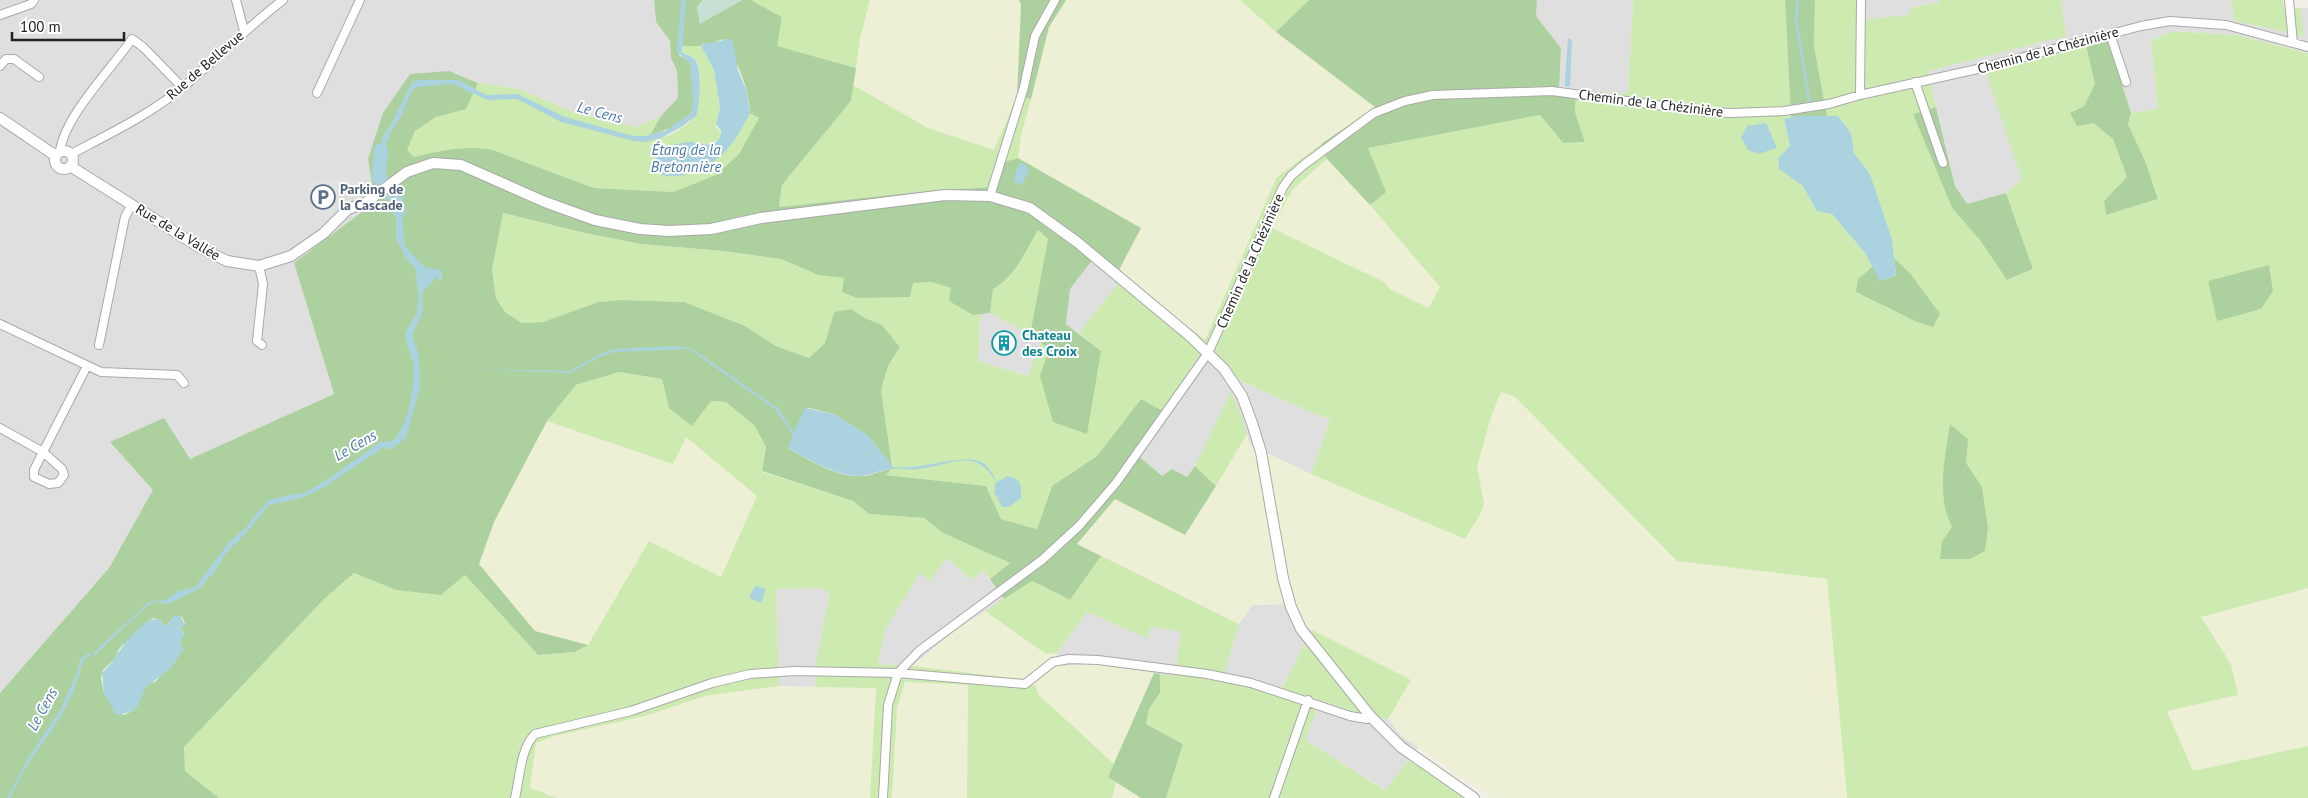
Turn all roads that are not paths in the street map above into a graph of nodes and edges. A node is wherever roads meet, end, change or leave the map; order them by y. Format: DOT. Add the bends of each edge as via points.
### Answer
graph roads {
  1 [pos="34,0"];
  2 [pos="236,0"];
  3 [pos="283,0"];
  4 [pos="360,0"];
  5 [pos="1055,0"];
  6 [pos="1861,0"];
  7 [pos="2289,0"];
  8 [pos="0,15"];
  9 [pos="244,31"];
  10 [pos="2110,34"];
  11 [pos="2294,43"];
  12 [pos="2308,47"];
  13 [pos="0,66"];
  14 [pos="39,77"];
  15 [pos="1915,82"];
  16 [pos="2126,82"];
  17 [pos="182,87"];
  18 [pos="317,93"];
  19 [pos="1860,95"];
  20 [pos="0,118"];
  21 [pos="58,154"];
  22 [pos="70,154"];
  23 [pos="1943,163"];
  24 [pos="70,166"];
  25 [pos="990,196"];
  26 [pos="132,204"];
  27 [pos="259,266"];
  28 [pos="0,324"];
  29 [pos="99,345"];
  30 [pos="262,345"];
  31 [pos="1208,353"];
  32 [pos="87,366"];
  33 [pos="184,383"];
  34 [pos="0,428"];
  35 [pos="43,452"];
  36 [pos="898,673"];
  37 [pos="1308,700"];
  38 [pos="1371,717"];
  39 [pos="515,798"];
  40 [pos="882,798"];
  41 [pos="1274,798"];
  42 [pos="1474,798"];
  1 -- 8 [label="street"];
  2 -- 9 [label="street"];
  3 -- 9 [label="street, Rue de Bellevue"];
  4 -- 18 [label="street"];
  5 -- 25 [label="street" via="1035,36 1024,87"];
  6 -- 19 [label="street"];
  7 -- 11 [label="street"];
  9 -- 17 [label="street, Rue de Bellevue"];
  10 -- 11 [label="street, Chemin de la Chézinière" via="2170,21 2198,22 2226,25"];
  10 -- 15 [label="street, Chemin de la Chézinière"];
  10 -- 16 [label="street"];
  11 -- 12 [label="street, Chemin de la Chézinière"];
  13 -- 14 [label="street" via="6,59 14,59"];
  15 -- 19 [label="street, Chemin de la Chézinière"];
  15 -- 23 [label="street"];
  17 -- 21 [label="street" via="144,47 132,39 99,80 63,136"];
  17 -- 22 [label="street, Rue de Bellevue" via="128,124"];
  19 -- 31 [label="street, Chemin de la Chézinière" via="1784,111 1732,113 1678,109 1552,91 1433,95 1387,107 1361,122 1305,164 1282,188"];
  20 -- 21 [label="street"];
  21 -- 22 [label="street" via="66,151"];
  21 -- 24 [label="street" via="55,162 59,167"];
  22 -- 24 [label="street"];
  24 -- 26 [label="street, Rue de la Vallée"];
  25 -- 27 [label="street, Rue de la Vallée" via="945,195 761,218 711,229 669,231 595,220 448,162 424,164 407,172 365,203 340,214 331,227 302,249"];
  25 -- 31 [label="street, Rue de la Vallée" via="1030,208 1052,222"];
  26 -- 27 [label="street, Rue de la Vallée" via="216,256"];
  26 -- 29 [label="street" via="125,217"];
  27 -- 30 [label="street" via="263,284 256,341"];
  28 -- 32 [label="street"];
  31 -- 36 [label="street, Chemin de la Chézinière" via="1116,483 1079,526 1019,578 919,651"];
  31 -- 38 [label="street, Rue de la Vallée" via="1224,369 1242,396 1252,423 1291,607 1301,629"];
  32 -- 33 [label="street" via="101,372 177,375"];
  32 -- 35 [label="street"];
  34 -- 35 [label="street"];
  35 -- 35 [label="street" via="34,477 54,485 64,475 62,469"];
  36 -- 37 [label="street" via="1025,684 1053,662 1098,660 1216,676"];
  36 -- 39 [label="street" via="794,671 750,674 712,683 631,712 536,734 530,739 525,752"];
  36 -- 40 [label="street" via="888,705"];
  37 -- 38 [label="street" via="1350,716"];
  37 -- 41 [label="street"];
  38 -- 42 [label="street, Rue de la Vallée" via="1401,747"];
}
